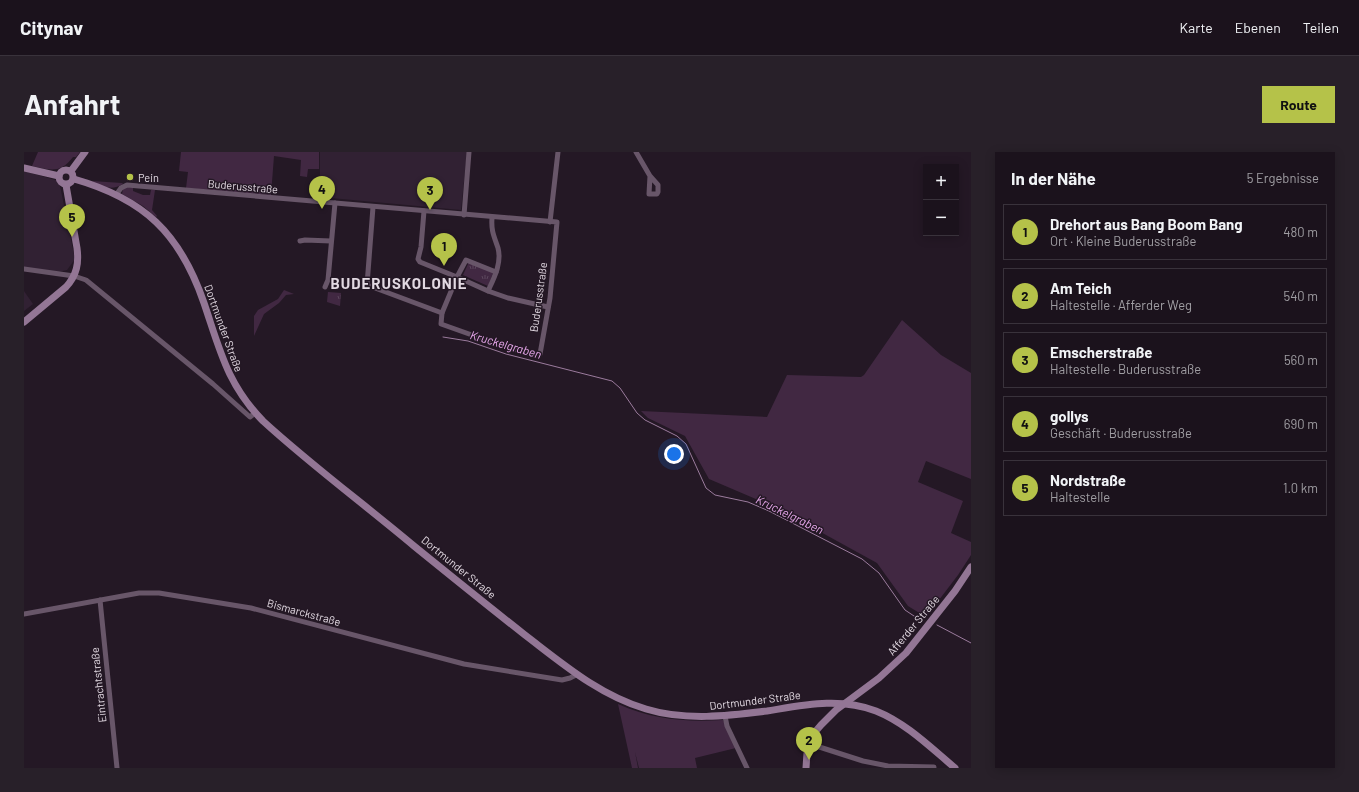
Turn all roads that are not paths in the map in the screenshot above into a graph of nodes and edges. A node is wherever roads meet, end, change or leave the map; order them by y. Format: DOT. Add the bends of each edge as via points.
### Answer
graph roads {
  1 [pos="86,152"];
  2 [pos="469,152"];
  3 [pos="558,152"];
  4 [pos="636,152"];
  5 [pos="24,168"];
  6 [pos="71,171"];
  7 [pos="59,176"];
  8 [pos="650,176"];
  9 [pos="74,179"];
  10 [pos="66,185"];
  11 [pos="116,195"];
  12 [pos="335,203"];
  13 [pos="373,207"];
  14 [pos="424,211"];
  15 [pos="464,215"];
  16 [pos="492,218"];
  17 [pos="550,222"];
  18 [pos="300,241"];
  19 [pos="331,241"];
  20 [pos="24,269"];
  21 [pos="496,272"];
  22 [pos="74,276"];
  23 [pos="457,277"];
  24 [pos="325,287"];
  25 [pos="488,291"];
  26 [pos="548,307"];
  27 [pos="442,313"];
  28 [pos="24,322"];
  29 [pos="255,413"];
  30 [pos="971,567"];
  31 [pos="100,600"];
  32 [pos="24,614"];
  33 [pos="576,675"];
  34 [pos="845,704"];
  35 [pos="725,716"];
  36 [pos="810,744"];
  37 [pos="934,767"];
  38 [pos="117,768"];
  39 [pos="747,768"];
  40 [pos="806,768"];
  41 [pos="955,768"];
  1 -- 6 [label="main road"];
  2 -- 15 [label="street"];
  3 -- 17 [label="street"];
  4 -- 8 [label="street"];
  5 -- 7 [label="main road"];
  6 -- 7 [label="main road" via="65,170"];
  6 -- 9 [label="main road"];
  7 -- 10 [label="main road" via="60,181"];
  9 -- 10 [label="main road"];
  9 -- 11 [label="main road, Dortmunder Straße"];
  10 -- 22 [label="main road" via="78,257"];
  11 -- 12 [label="street, Buderusstraße" via="127,185"];
  11 -- 29 [label="main road, Dortmunder Straße" via="148,214 174,242 193,275 232,382"];
  12 -- 13 [label="street, Buderusstraße"];
  12 -- 19 [label="street"];
  13 -- 14 [label="street, Buderusstraße"];
  13 -- 27 [label="street" via="366,285"];
  14 -- 15 [label="street, Buderusstraße"];
  14 -- 23 [label="street" via="419,261"];
  15 -- 16 [label="street, Buderusstraße"];
  16 -- 17 [label="street, Buderusstraße"];
  16 -- 21 [label="street" via="492,234 498,253"];
  17 -- 26 [label="street, Buderusstraße" via="556,222"];
  18 -- 19 [label="street"];
  19 -- 24 [label="street" via="328,280"];
  20 -- 22 [label="street"];
  21 -- 23 [label="street" via="466,260"];
  21 -- 25 [label="street"];
  22 -- 28 [label="main road" via="66,287"];
  22 -- 29 [label="street" via="86,280 250,417"];
  23 -- 25 [label="street"];
  23 -- 27 [label="street"];
  25 -- 26 [label="street"];
  26 -- 27 [label="street, Buderusstraße" via="538,356 500,346 441,324"];
  29 -- 33 [label="main road, Dortmunder Straße" via="345,490"];
  30 -- 34 [label="main road, Afferder Straße" via="906,653"];
  31 -- 32 [label="street, Bismarckstraße"];
  31 -- 33 [label="street, Bismarckstraße" via="150,592 167,594 251,608 464,664 562,680"];
  31 -- 38 [label="street, Eintrachtstraße"];
  33 -- 35 [label="main road, Dortmunder Straße" via="625,702 647,710 687,716"];
  34 -- 35 [label="main road, Dortmunder Straße" via="814,704"];
  34 -- 36 [label="main road, Afferder Straße" via="821,725"];
  34 -- 41 [label="main road, Dortmunder Straße" via="877,712 900,723"];
  35 -- 39 [label="street" via="727,726"];
  36 -- 37 [label="street" via="888,766"];
  36 -- 40 [label="main road, Afferder Straße"];
}
